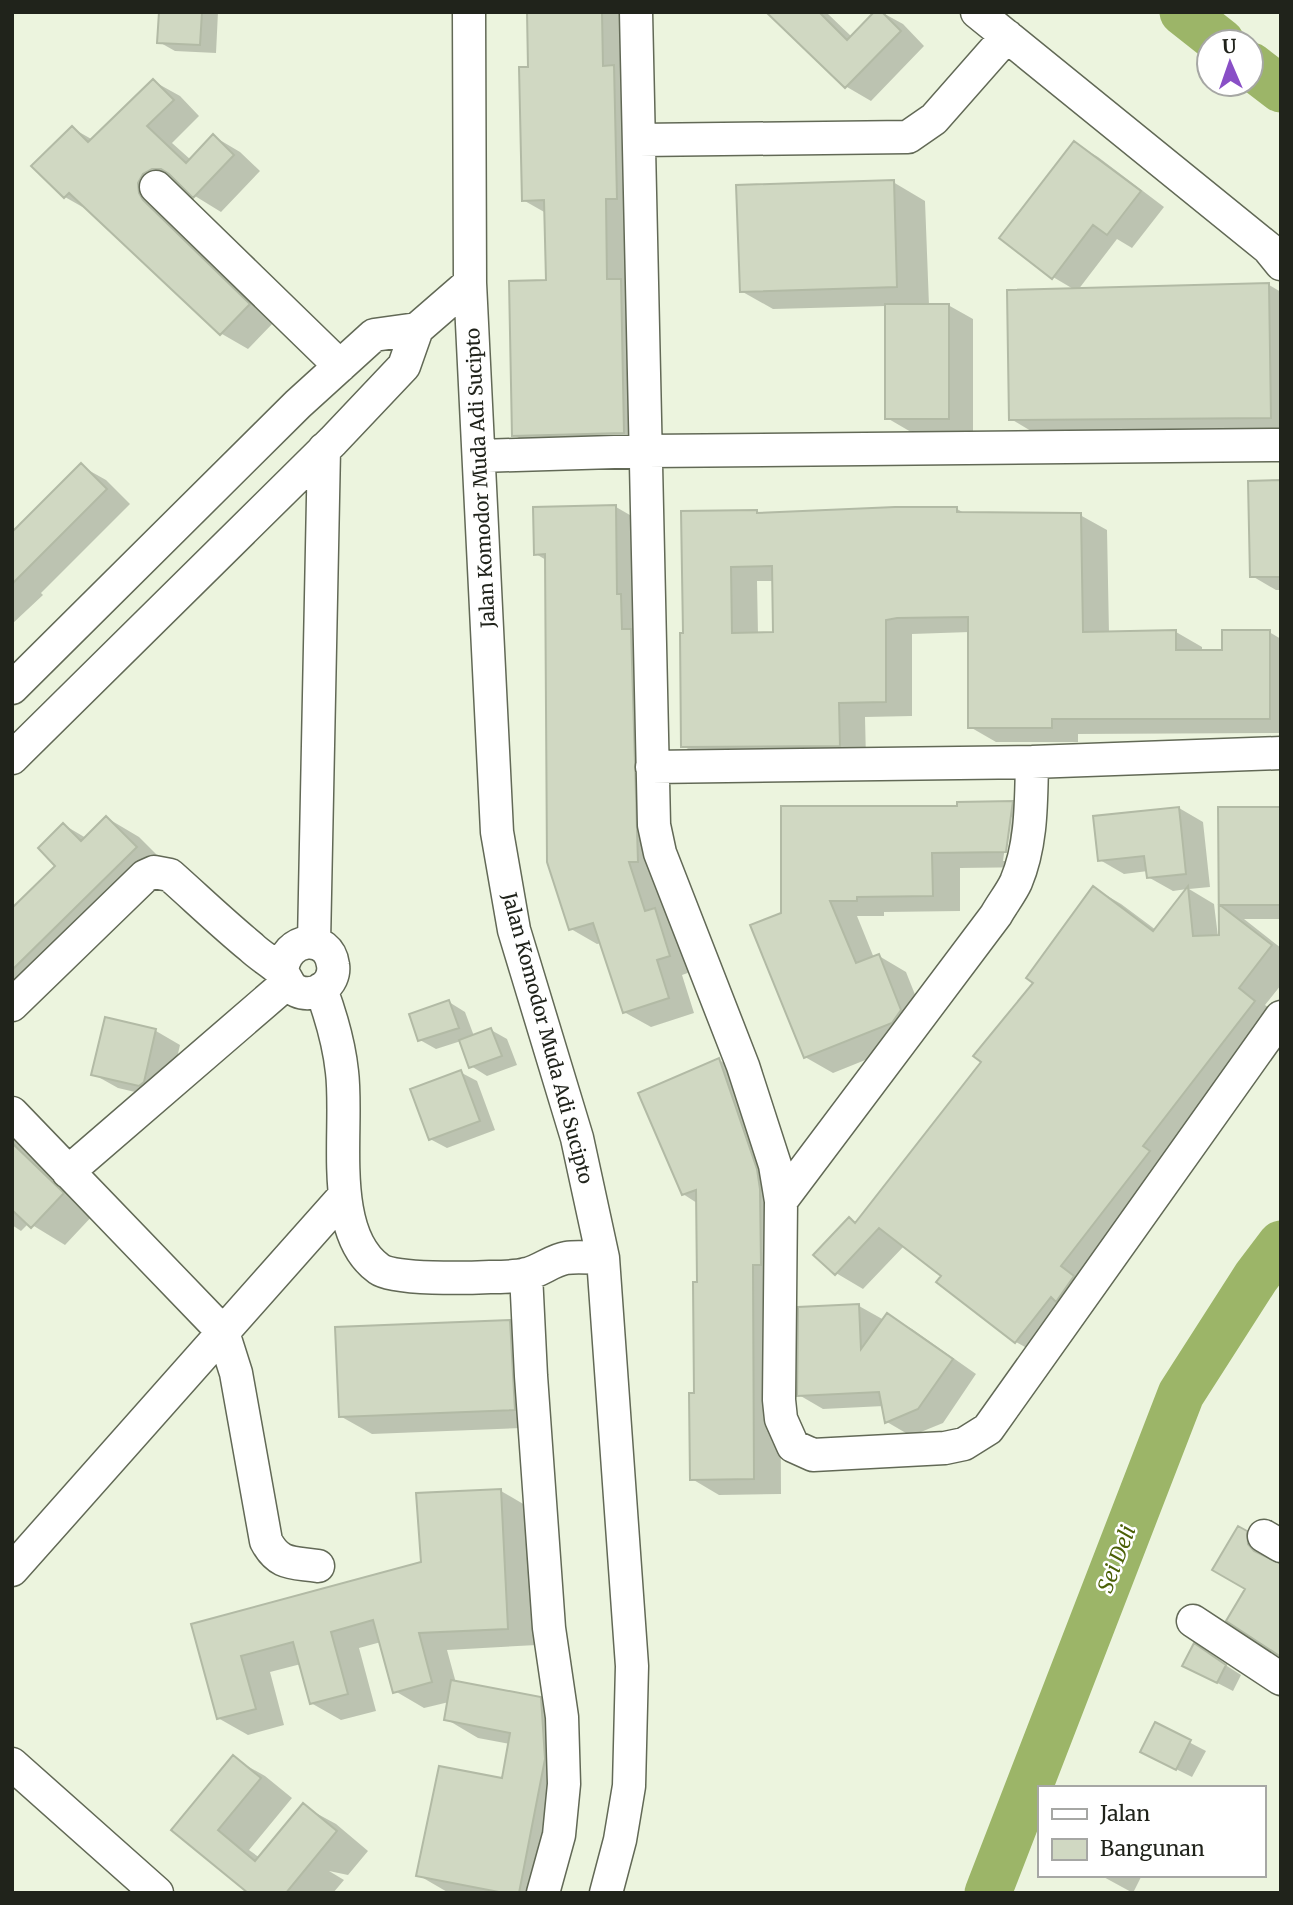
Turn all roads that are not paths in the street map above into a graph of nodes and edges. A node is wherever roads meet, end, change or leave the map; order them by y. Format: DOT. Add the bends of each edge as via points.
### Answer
graph roads {
  1 [pos="469,12"];
  2 [pos="636,12"];
  3 [pos="977,12"];
  4 [pos="1007,36"];
  5 [pos="639,140"];
  6 [pos="156,187"];
  7 [pos="1281,264"];
  8 [pos="470,283"];
  9 [pos="417,329"];
  10 [pos="340,366"];
  11 [pos="298,404"];
  12 [pos="1281,444"];
  13 [pos="329,445"];
  14 [pos="647,451"];
  15 [pos="480,456"];
  16 [pos="12,688"];
  17 [pos="1281,753"];
  18 [pos="12,758"];
  19 [pos="1032,762"];
  20 [pos="652,767"];
  21 [pos="314,943"];
  22 [pos="285,978"];
  23 [pos="321,989"];
  24 [pos="12,1004"];
  25 [pos="1281,1017"];
  26 [pos="12,1113"];
  27 [pos="68,1172"];
  28 [pos="344,1196"];
  29 [pos="781,1201"];
  30 [pos="604,1258"];
  31 [pos="526,1274"];
  32 [pos="223,1332"];
  33 [pos="318,1566"];
  34 [pos="12,1570"];
  35 [pos="1193,1621"];
  36 [pos="1281,1679"];
  37 [pos="12,1764"];
  38 [pos="157,1893"];
  39 [pos="543,1893"];
  40 [pos="606,1893"];
  1 -- 8 [label="street, Jalan Komodor Muda Adi Sucipto"];
  2 -- 5 [label="street"];
  3 -- 4 [label="street"];
  4 -- 5 [label="street" via="934,119 908,137"];
  4 -- 7 [label="street" via="1268,248"];
  5 -- 14 [label="street"];
  6 -- 10 [label="street"];
  8 -- 9 [label="street"];
  8 -- 15 [label="street, Jalan Komodor Muda Adi Sucipto"];
  9 -- 10 [label="street" via="374,335"];
  9 -- 13 [label="street" via="404,366"];
  10 -- 11 [label="street"];
  11 -- 13 [label="street"];
  11 -- 16 [label="street"];
  12 -- 14 [label="street"];
  13 -- 18 [label="street"];
  13 -- 21 [label="street"];
  14 -- 15 [label="street"];
  14 -- 20 [label="street"];
  15 -- 30 [label="street, Jalan Komodor Muda Adi Sucipto" via="497,832 514,930 577,1138"];
  17 -- 19 [label="street"];
  19 -- 20 [label="street"];
  19 -- 29 [label="street" via="1030,822 1015,884"];
  20 -- 29 [label="street" via="660,853 743,1066 775,1165"];
  21 -- 22 [label="street" via="290,949 283,960"];
  21 -- 23 [label="street" via="330,954 333,964 333,974"];
  22 -- 23 [label="street" via="297,991"];
  22 -- 24 [label="street" via="170,875 154,872"];
  22 -- 27 [label="street"];
  23 -- 28 [label="street" via="342,1070"];
  25 -- 29 [label="street" via="988,1429 964,1444 813,1455 793,1446 781,1419 779,1400"];
  26 -- 27 [label="street"];
  27 -- 32 [label="street"];
  28 -- 31 [label="street" via="358,1241 381,1271 401,1276"];
  28 -- 32 [label="street"];
  30 -- 31 [label="street" via="566,1258"];
  30 -- 40 [label="street, Jalan Komodor Muda Adi Sucipto" via="632,1689 629,1786"];
  31 -- 39 [label="street" via="564,1784 559,1835"];
  32 -- 33 [label="street" via="236,1373 266,1541 275,1556 285,1561"];
  32 -- 34 [label="street"];
  35 -- 36 [label="street"];
  37 -- 38 [label="street"];
}
